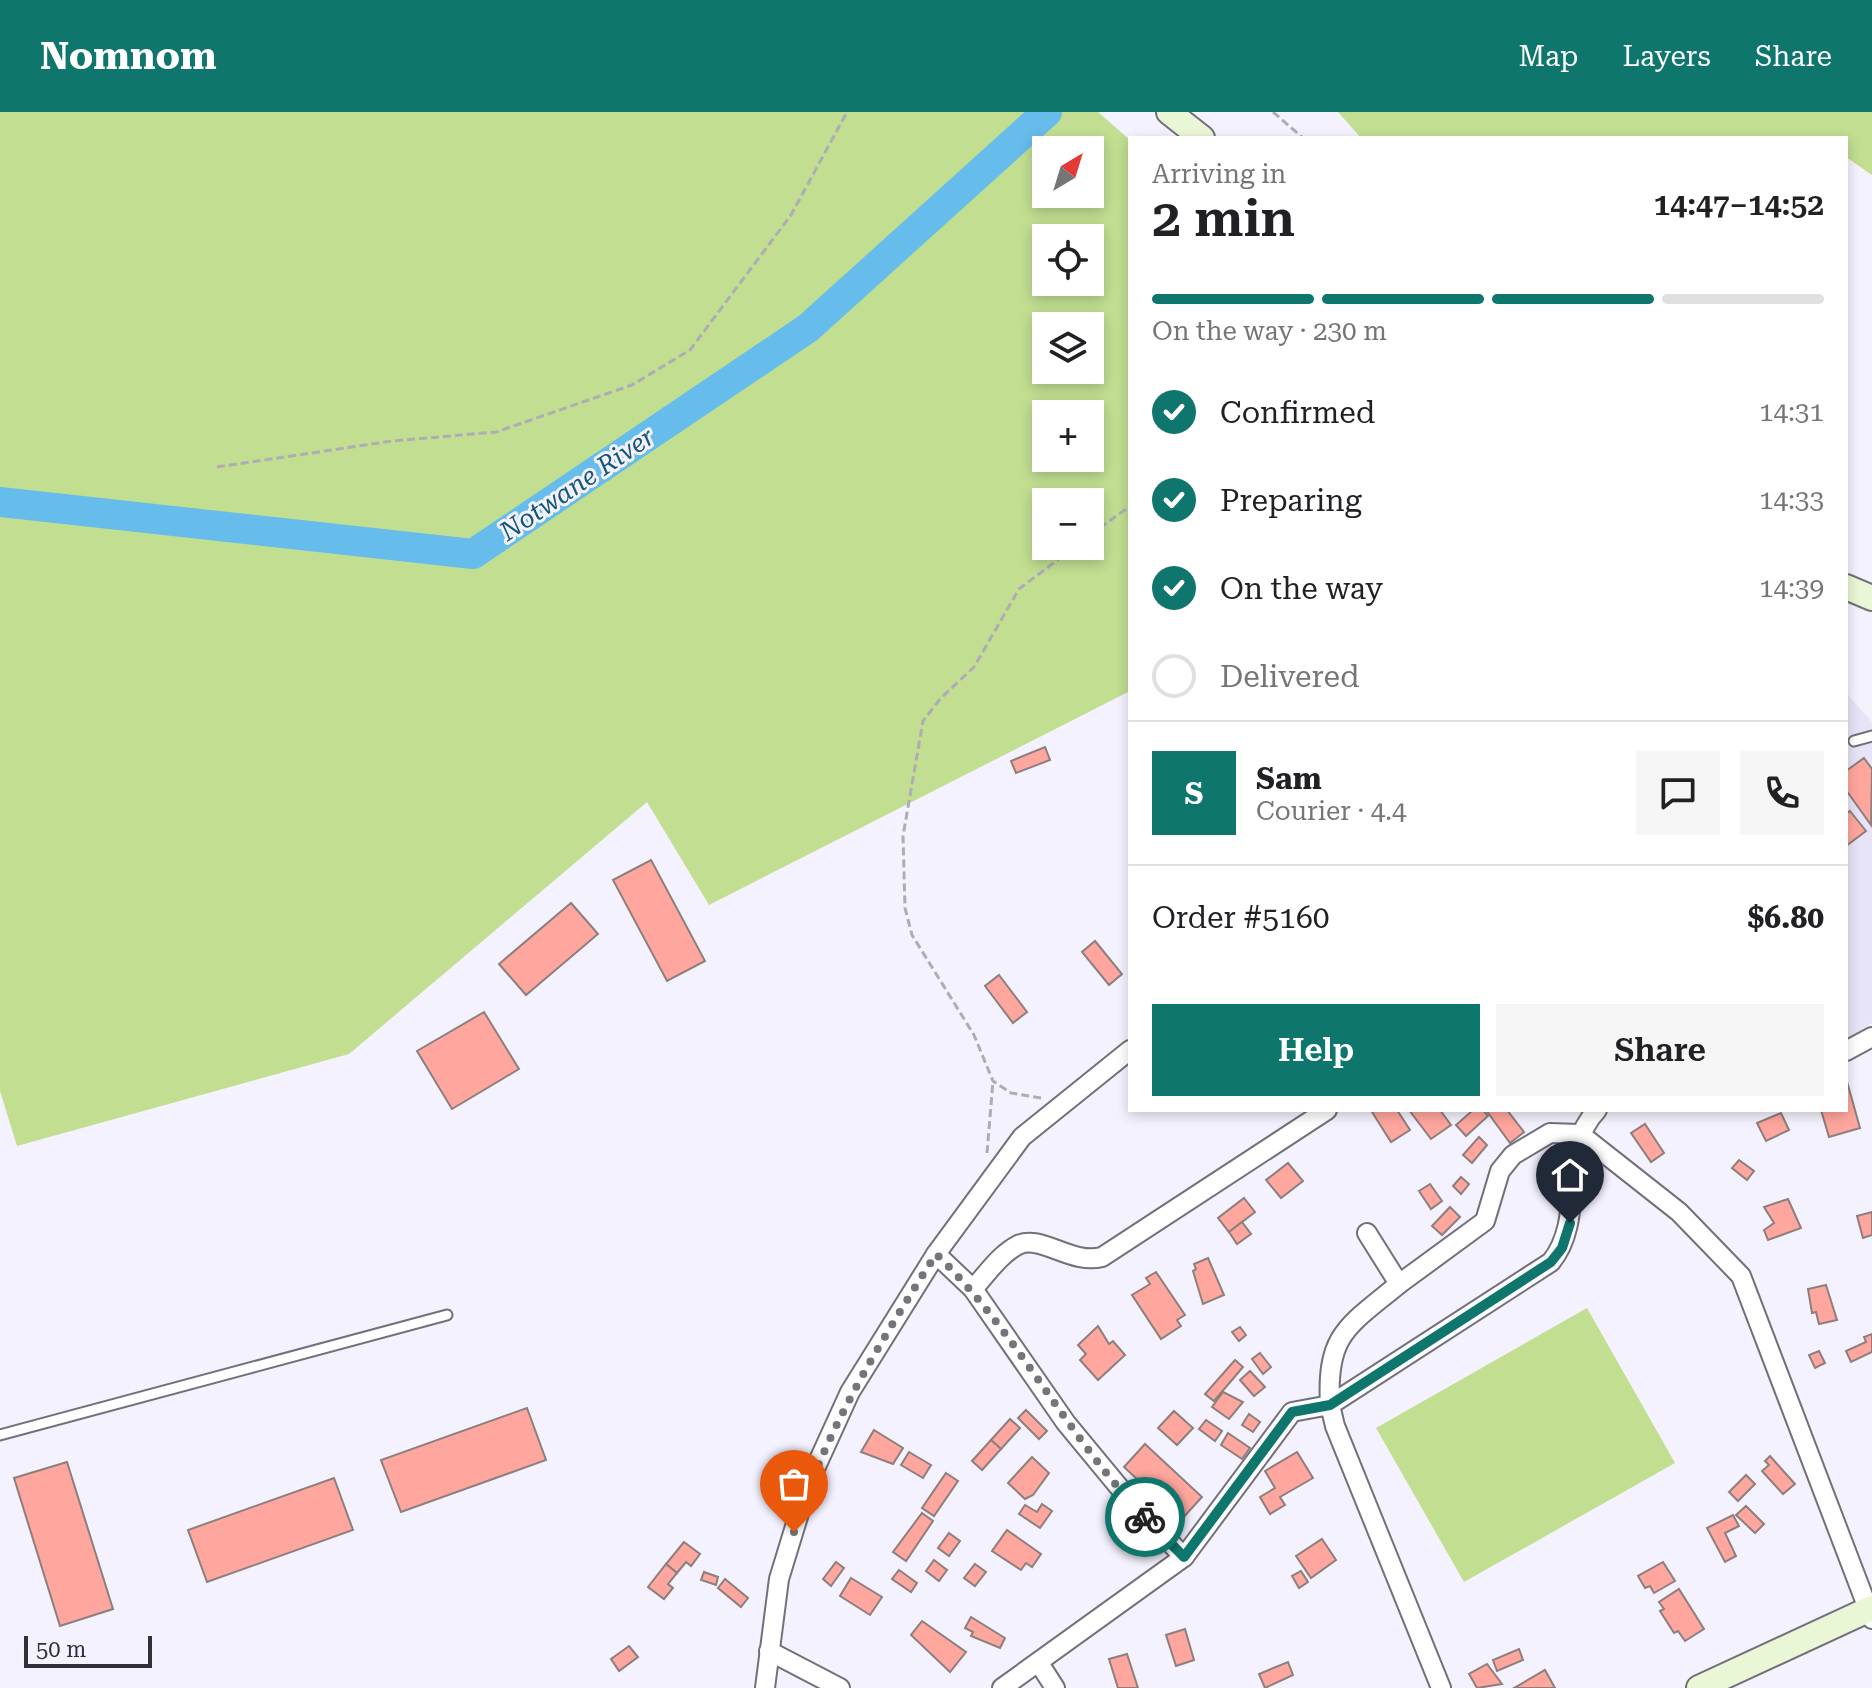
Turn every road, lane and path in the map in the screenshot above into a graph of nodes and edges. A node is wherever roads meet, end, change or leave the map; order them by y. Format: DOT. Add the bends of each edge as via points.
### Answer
graph roads {
  1 [pos="847,112"];
  2 [pos="1169,112"];
  3 [pos="1273,112"];
  4 [pos="1199,136"];
  5 [pos="1301,136"];
  6 [pos="217,467"];
  7 [pos="1128,507"];
  8 [pos="1104,525"];
  9 [pos="1057,560"];
  10 [pos="1848,588"];
  11 [pos="1872,598"];
  12 [pos="1872,736"];
  13 [pos="1854,741"];
  14 [pos="1872,1037"];
  15 [pos="1848,1050"];
  16 [pos="1128,1052"];
  17 [pos="993,1081"];
  18 [pos="1068,1097"];
  19 [pos="1324,1112"];
  20 [pos="1596,1112"];
  21 [pos="1580,1134"];
  22 [pos="986,1156"];
  23 [pos="1367,1233"];
  24 [pos="936,1254"];
  25 [pos="1399,1284"];
  26 [pos="973,1289"];
  27 [pos="447,1315"];
  28 [pos="1330,1405"];
  29 [pos="0,1435"];
  30 [pos="1184,1557"];
  31 [pos="1870,1613"];
  32 [pos="769,1651"];
  33 [pos="1039,1663"];
  34 [pos="1704,1687"];
  35 [pos="765,1688"];
  36 [pos="840,1688"];
  37 [pos="1002,1688"];
  38 [pos="1055,1688"];
  39 [pos="1441,1688"];
  1 -- 6 [label="path" via="791,215 690,350 632,385 496,432 392,441"];
  2 -- 4 [label="street"];
  3 -- 5 [label="path"];
  7 -- 8 [label="path"];
  9 -- 17 [label="path" via="1019,589 974,667 923,721 903,836 905,908 912,935 974,1035"];
  10 -- 11 [label="street"];
  12 -- 13 [label="lane"];
  14 -- 15 [label="street"];
  16 -- 18 [label="street"];
  17 -- 18 [label="path" via="1011,1093"];
  17 -- 22 [label="path"];
  18 -- 24 [label="street" via="1022,1137"];
  19 -- 26 [label="street" via="1102,1257 1082,1260 1039,1244 1020,1244"];
  20 -- 21 [label="street"];
  21 -- 25 [label="street" via="1550,1133 1513,1155 1500,1171 1485,1221"];
  21 -- 28 [label="street" via="1570,1223 1551,1262"];
  21 -- 31 [label="street" via="1679,1212 1741,1276"];
  23 -- 25 [label="street"];
  24 -- 26 [label="street"];
  24 -- 32 [label="street" via="850,1392 808,1484 779,1579"];
  25 -- 28 [label="street" via="1350,1324 1336,1343 1328,1371"];
  26 -- 30 [label="street" via="1066,1423"];
  27 -- 29 [label="lane"];
  28 -- 30 [label="street" via="1292,1412"];
  28 -- 39 [label="street"];
  30 -- 33 [label="street"];
  31 -- 34 [label="street"];
  32 -- 35 [label="street"];
  32 -- 36 [label="street"];
  33 -- 37 [label="street"];
  33 -- 38 [label="street"];
}
